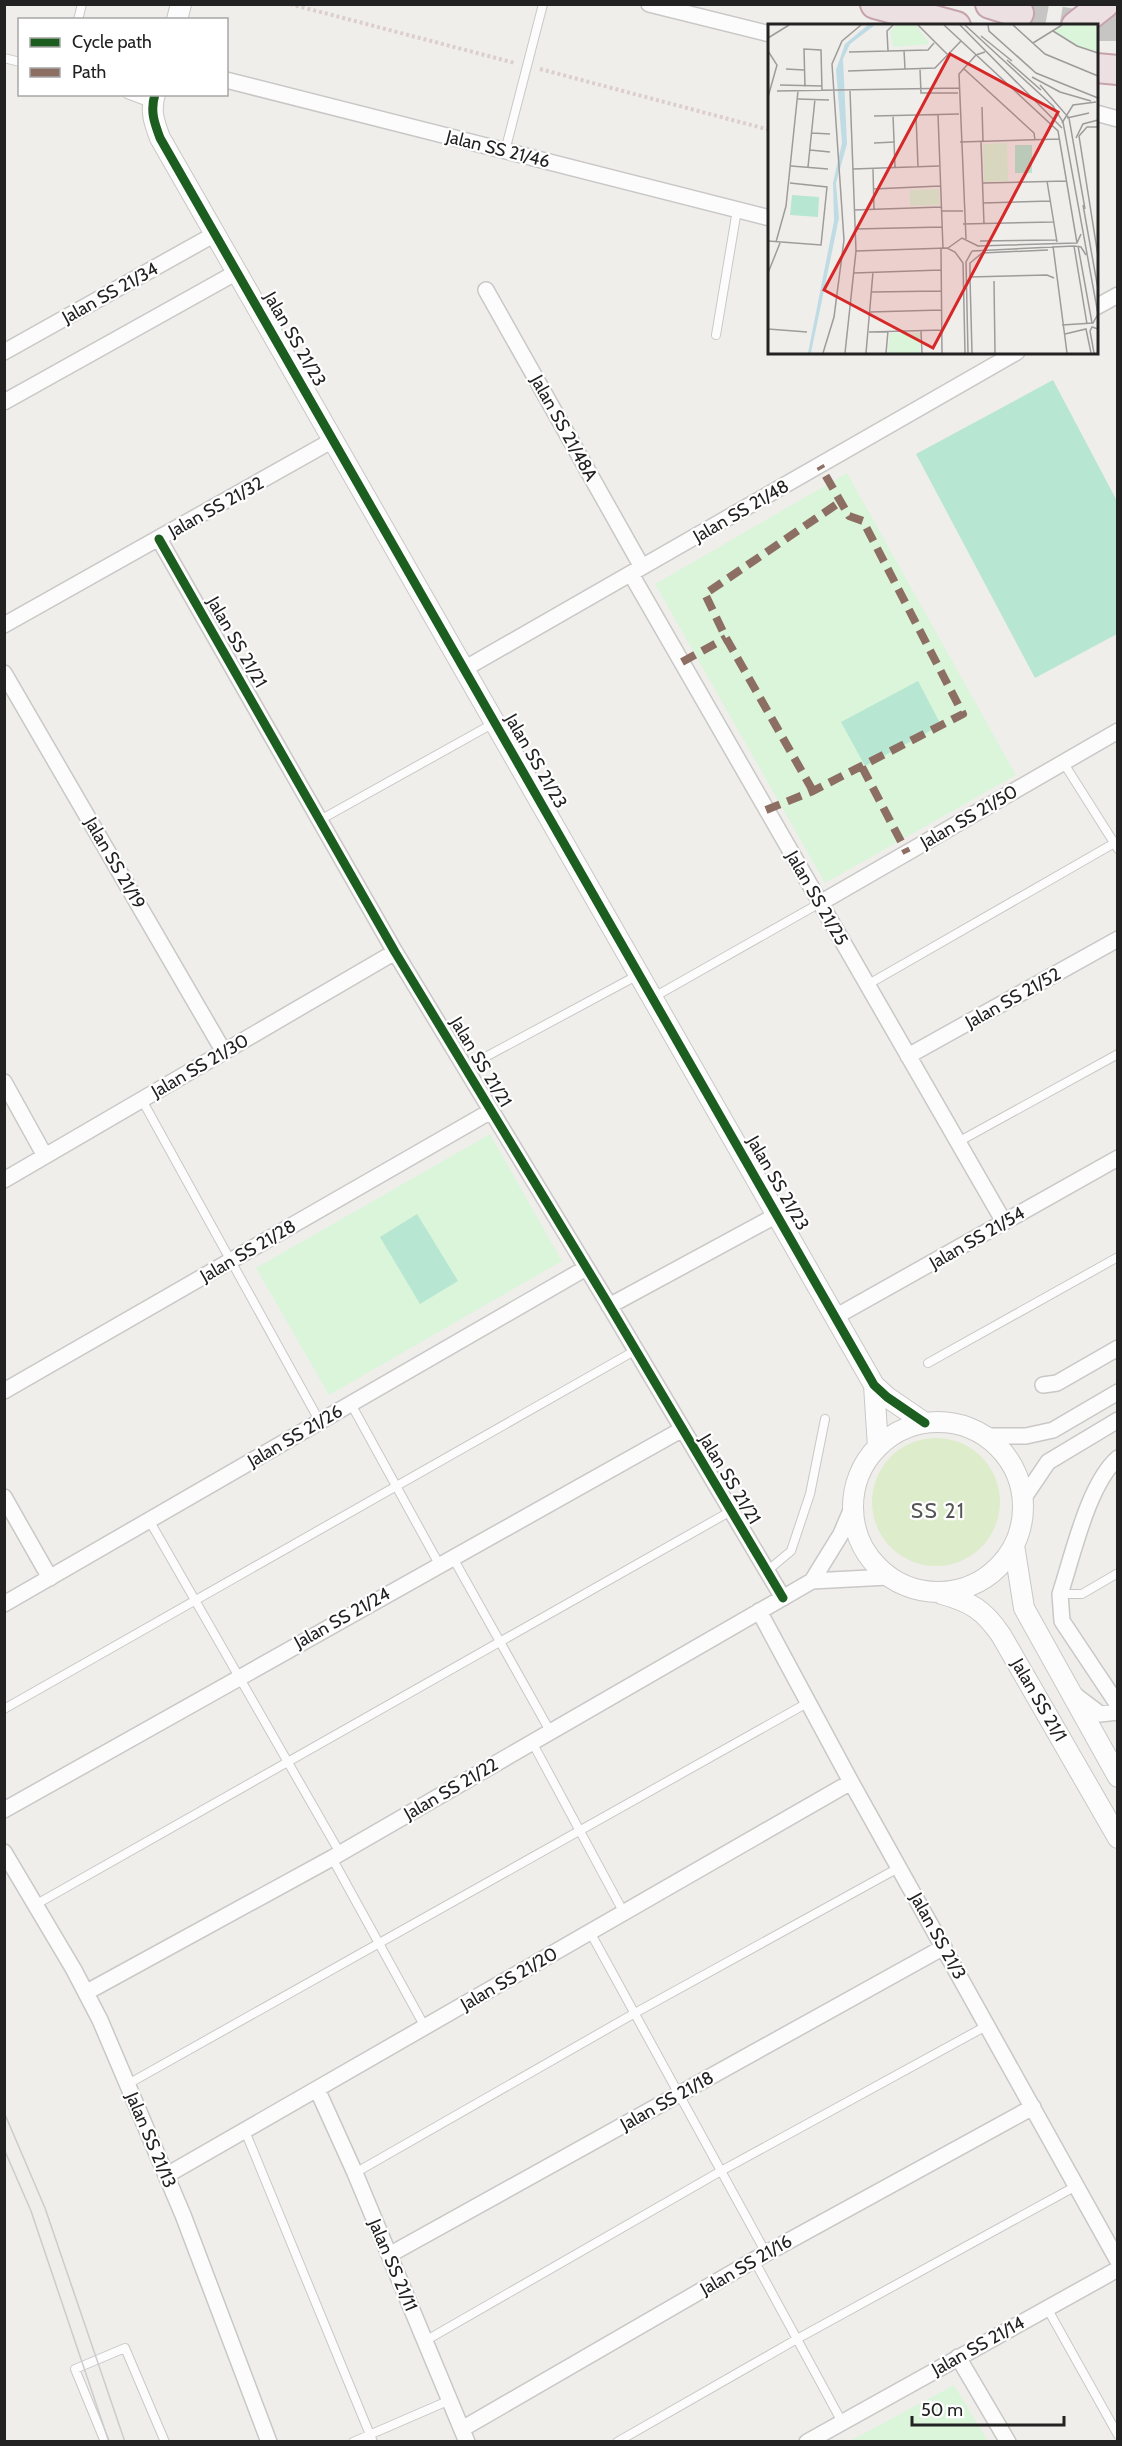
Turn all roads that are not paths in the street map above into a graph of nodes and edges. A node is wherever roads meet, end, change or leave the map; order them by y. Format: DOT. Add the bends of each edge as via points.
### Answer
graph roads {
  1 [pos="543,4"];
  2 [pos="649,4"];
  3 [pos="875,4"];
  4 [pos="990,4"];
  5 [pos="1104,4"];
  6 [pos="1019,13"];
  7 [pos="949,24"];
  8 [pos="1079,24"];
  9 [pos="768,34"];
  10 [pos="1098,51"];
  11 [pos="1118,51"];
  12 [pos="1098,68"];
  13 [pos="1118,70"];
  14 [pos="228,81"];
  15 [pos="138,96"];
  16 [pos="154,99"];
  17 [pos="1098,113"];
  18 [pos="1118,118"];
  19 [pos="505,151"];
  20 [pos="737,210"];
  21 [pos="768,218"];
  22 [pos="215,234"];
  23 [pos="237,272"];
  24 [pos="486,290"];
  25 [pos="1118,295"];
  26 [pos="1098,306"];
  27 [pos="716,335"];
  28 [pos="4,351"];
  29 [pos="1014,354"];
  30 [pos="4,402"];
  31 [pos="333,440"];
  32 [pos="159,538"];
  33 [pos="636,570"];
  34 [pos="4,625"];
  35 [pos="464,669"];
  36 [pos="4,673"];
  37 [pos="495,723"];
  38 [pos="1118,731"];
  39 [pos="1064,762"];
  40 [pos="320,820"];
  41 [pos="1116,844"];
  42 [pos="820,903"];
  43 [pos="1118,939"];
  44 [pos="395,952"];
  45 [pos="639,974"];
  46 [pos="867,985"];
  47 [pos="653,998"];
  48 [pos="225,1052"];
  49 [pos="1118,1054"];
  50 [pos="908,1056"];
  51 [pos="465,1068"];
  52 [pos="4,1082"];
  53 [pos="142,1100"];
  54 [pos="491,1110"];
  55 [pos="958,1142"];
  56 [pos="45,1156"];
  57 [pos="1117,1159"];
  58 [pos="4,1180"];
  59 [pos="777,1215"];
  60 [pos="1004,1222"];
  61 [pos="1118,1257"];
  62 [pos="231,1260"];
  63 [pos="586,1268"];
  64 [pos="609,1306"];
  65 [pos="835,1317"];
  66 [pos="1118,1348"];
  67 [pos="636,1350"];
  68 [pos="928,1363"];
  69 [pos="874,1385"];
  70 [pos="1043,1385"];
  71 [pos="4,1391"];
  72 [pos="1118,1392"];
  73 [pos="351,1404"];
  74 [pos="825,1419"];
  75 [pos="1118,1420"];
  76 [pos="320,1422"];
  77 [pos="925,1423"];
  78 [pos="681,1430"];
  79 [pos="985,1436"];
  80 [pos="878,1447"];
  81 [pos="1118,1458"];
  82 [pos="397,1486"];
  83 [pos="4,1497"];
  84 [pos="1023,1499"];
  85 [pos="852,1508"];
  86 [pos="731,1511"];
  87 [pos="149,1520"];
  88 [pos="1014,1545"];
  89 [pos="445,1560"];
  90 [pos="767,1571"];
  91 [pos="1118,1573"];
  92 [pos="888,1577"];
  93 [pos="50,1578"];
  94 [pos="812,1581"];
  95 [pos="934,1592"];
  96 [pos="1060,1594"];
  97 [pos="783,1598"];
  98 [pos="196,1600"];
  99 [pos="4,1604"];
  100 [pos="759,1611"];
  101 [pos="500,1642"];
  102 [pos="239,1677"];
  103 [pos="1067,1690"];
  104 [pos="809,1702"];
  105 [pos="1118,1705"];
  106 [pos="4,1709"];
  107 [pos="1118,1712"];
  108 [pos="550,1731"];
  109 [pos="532,1742"];
  110 [pos="288,1762"];
  111 [pos="1118,1777"];
  112 [pos="851,1782"];
  113 [pos="4,1810"];
  114 [pos="580,1831"];
  115 [pos="1118,1838"];
  116 [pos="4,1852"];
  117 [pos="336,1856"];
  118 [pos="900,1867"];
  119 [pos="35,1905"];
  120 [pos="624,1913"];
  121 [pos="590,1932"];
  122 [pos="380,1943"];
  123 [pos="944,1947"];
  124 [pos="87,1992"];
  125 [pos="635,2013"];
  126 [pos="988,2025"];
  127 [pos="425,2027"];
  128 [pos="128,2084"];
  129 [pos="317,2089"];
  130 [pos="679,2094"];
  131 [pos="1033,2107"];
  132 [pos="246,2130"];
  133 [pos="721,2170"];
  134 [pos="355,2173"];
  135 [pos="167,2175"];
  136 [pos="1076,2186"];
  137 [pos="389,2255"];
  138 [pos="760,2257"];
  139 [pos="1118,2261"];
  140 [pos="1118,2269"];
  141 [pos="1047,2308"];
  142 [pos="797,2339"];
  143 [pos="425,2341"];
  144 [pos="958,2357"];
  145 [pos="450,2400"];
  146 [pos="842,2422"];
  147 [pos="464,2435"];
  148 [pos="1118,2435"];
  149 [pos="372,2438"];
  150 [pos="105,2442"];
  151 [pos="165,2442"];
  152 [pos="269,2442"];
  153 [pos="352,2442"];
  154 [pos="617,2442"];
  155 [pos="807,2442"];
  156 [pos="1008,2442"];
  1 -- 19 [label="lane"];
  2 -- 9 [label="street"];
  3 -- 7 [label="highway"];
  4 -- 6 [label="highway"];
  5 -- 8 [label="highway"];
  10 -- 11 [label="highway"];
  12 -- 13 [label="highway"];
  14 -- 19 [label="street, Jalan SS 21/46"];
  15 -- 16 [label="lane"];
  16 -- 22 [label="street, Jalan SS 21/23" via="153,120 160,138"];
  17 -- 18 [label="street"];
  19 -- 20 [label="street, Jalan SS 21/46"];
  20 -- 21 [label="street, Jalan SS 21/46"];
  20 -- 27 [label="lane"];
  22 -- 23 [label="street, Jalan SS 21/23"];
  22 -- 28 [label="street, Jalan SS 21/34"];
  23 -- 30 [label="street"];
  23 -- 31 [label="street, Jalan SS 21/23"];
  24 -- 33 [label="street, Jalan SS 21/48A"];
  25 -- 26 [label="street"];
  29 -- 33 [label="street, Jalan SS 21/48"];
  31 -- 32 [label="street, Jalan SS 21/32"];
  31 -- 35 [label="street, Jalan SS 21/23"];
  32 -- 34 [label="street, Jalan SS 21/32"];
  32 -- 40 [label="street, Jalan SS 21/21"];
  33 -- 35 [label="street, Jalan SS 21/48"];
  33 -- 42 [label="street, Jalan SS 21/25"];
  35 -- 37 [label="street, Jalan SS 21/23"];
  36 -- 48 [label="street, Jalan SS 21/19"];
  37 -- 40 [label="lane"];
  37 -- 45 [label="street, Jalan SS 21/23"];
  38 -- 39 [label="street, Jalan SS 21/50"];
  39 -- 41 [label="lane"];
  39 -- 42 [label="street, Jalan SS 21/50"];
  40 -- 44 [label="street, Jalan SS 21/21"];
  41 -- 46 [label="lane"];
  42 -- 46 [label="street, Jalan SS 21/25"];
  42 -- 47 [label="lane"];
  43 -- 50 [label="street, Jalan SS 21/52"];
  44 -- 48 [label="street, Jalan SS 21/30"];
  44 -- 51 [label="street, Jalan SS 21/21"];
  45 -- 47 [label="street, Jalan SS 21/23"];
  45 -- 51 [label="lane"];
  46 -- 50 [label="street, Jalan SS 21/25"];
  47 -- 59 [label="street, Jalan SS 21/23"];
  48 -- 53 [label="street, Jalan SS 21/30"];
  49 -- 55 [label="lane"];
  50 -- 55 [label="street, Jalan SS 21/25"];
  51 -- 54 [label="street, Jalan SS 21/21"];
  52 -- 56 [label="street"];
  53 -- 56 [label="street, Jalan SS 21/30"];
  53 -- 62 [label="lane"];
  54 -- 62 [label="street, Jalan SS 21/28"];
  54 -- 63 [label="street, Jalan SS 21/21"];
  55 -- 60 [label="street, Jalan SS 21/25"];
  56 -- 58 [label="street, Jalan SS 21/30"];
  57 -- 60 [label="street, Jalan SS 21/54"];
  59 -- 64 [label="street"];
  59 -- 65 [label="street, Jalan SS 21/23"];
  60 -- 65 [label="street, Jalan SS 21/54"];
  61 -- 68 [label="lane"];
  62 -- 71 [label="street, Jalan SS 21/28"];
  62 -- 76 [label="lane"];
  63 -- 64 [label="street, Jalan SS 21/21"];
  63 -- 73 [label="street, Jalan SS 21/26"];
  64 -- 67 [label="street, Jalan SS 21/21"];
  65 -- 69 [label="street, Jalan SS 21/23"];
  66 -- 70 [label="street" via="1057,1383"];
  67 -- 78 [label="street, Jalan SS 21/21"];
  67 -- 82 [label="lane"];
  69 -- 77 [label="street, Jalan SS 21/23"];
  69 -- 80 [label="street, Jalan SS 21/23"];
  72 -- 79 [label="street" via="1053,1430 1026,1436"];
  73 -- 76 [label="street, Jalan SS 21/26"];
  73 -- 82 [label="lane"];
  74 -- 90 [label="lane" via="810,1494 791,1551"];
  75 -- 84 [label="street" via="1048,1462"];
  76 -- 87 [label="street, Jalan SS 21/26"];
  77 -- 79 [label="street" via="966,1426"];
  77 -- 80 [label="street" via="908,1427"];
  78 -- 86 [label="street, Jalan SS 21/21"];
  78 -- 89 [label="street, Jalan SS 21/24"];
  79 -- 84 [label="street" via="1001,1449 1016,1472"];
  80 -- 85 [label="street" via="864,1464 855,1485"];
  81 -- 96 [label="street" via="1096,1485"];
  82 -- 89 [label="lane"];
  82 -- 98 [label="lane"];
  83 -- 93 [label="street"];
  84 -- 88 [label="street" via="1022,1523"];
  85 -- 92 [label="street" via="862,1548"];
  85 -- 94 [label="street, Jalan SS 21/22"];
  86 -- 90 [label="street, Jalan SS 21/21"];
  86 -- 101 [label="lane"];
  87 -- 93 [label="street, Jalan SS 21/26"];
  87 -- 98 [label="lane"];
  88 -- 95 [label="street" via="1001,1566 981,1580 958,1589"];
  88 -- 103 [label="street, Jalan SS 21/1" via="1024,1608"];
  89 -- 101 [label="lane"];
  89 -- 102 [label="street, Jalan SS 21/24"];
  90 -- 97 [label="street, Jalan SS 21/21"];
  91 -- 96 [label="lane" via="1082,1594"];
  92 -- 94 [label="street, Jalan SS 21/22"];
  92 -- 95 [label="street"];
  93 -- 99 [label="street, Jalan SS 21/26"];
  94 -- 97 [label="street, Jalan SS 21/22"];
  95 -- 115 [label="street, Jalan SS 21/1" via="965,1600 987,1615"];
  96 -- 105 [label="street" via="1062,1620"];
  97 -- 100 [label="street, Jalan SS 21/22"];
  98 -- 102 [label="lane"];
  98 -- 106 [label="lane"];
  100 -- 104 [label="street, Jalan SS 21/3"];
  100 -- 108 [label="street, Jalan SS 21/22"];
  101 -- 108 [label="lane"];
  101 -- 110 [label="lane"];
  102 -- 110 [label="lane"];
  102 -- 113 [label="street, Jalan SS 21/24"];
  103 -- 107 [label="street" via="1100,1714"];
  103 -- 111 [label="street, Jalan SS 21/1"];
  104 -- 112 [label="street, Jalan SS 21/3"];
  104 -- 114 [label="lane"];
  108 -- 109 [label="street, Jalan SS 21/22"];
  109 -- 114 [label="lane"];
  109 -- 117 [label="street, Jalan SS 21/22"];
  110 -- 117 [label="lane"];
  110 -- 119 [label="lane"];
  112 -- 118 [label="street, Jalan SS 21/3"];
  112 -- 120 [label="street, Jalan SS 21/20"];
  114 -- 120 [label="lane"];
  114 -- 122 [label="lane"];
  116 -- 119 [label="street, Jalan SS 21/13"];
  117 -- 122 [label="lane"];
  117 -- 124 [label="street, Jalan SS 21/22"];
  118 -- 123 [label="street, Jalan SS 21/3"];
  118 -- 125 [label="lane"];
  119 -- 124 [label="street, Jalan SS 21/13"];
  120 -- 121 [label="street, Jalan SS 21/20"];
  121 -- 125 [label="lane"];
  121 -- 127 [label="street, Jalan SS 21/20"];
  122 -- 127 [label="lane"];
  122 -- 128 [label="lane"];
  123 -- 126 [label="street, Jalan SS 21/3"];
  123 -- 130 [label="street, Jalan SS 21/18"];
  124 -- 128 [label="street, Jalan SS 21/13"];
  125 -- 130 [label="lane"];
  125 -- 134 [label="lane"];
  126 -- 131 [label="street, Jalan SS 21/3"];
  126 -- 133 [label="lane"];
  127 -- 129 [label="street, Jalan SS 21/20"];
  128 -- 135 [label="street, Jalan SS 21/13"];
  129 -- 132 [label="street, Jalan SS 21/20"];
  129 -- 134 [label="street, Jalan SS 21/11"];
  130 -- 133 [label="lane"];
  130 -- 137 [label="street, Jalan SS 21/18"];
  131 -- 136 [label="street, Jalan SS 21/3"];
  131 -- 138 [label="street, Jalan SS 21/16"];
  132 -- 135 [label="street, Jalan SS 21/20"];
  132 -- 149 [label="lane"];
  133 -- 138 [label="lane"];
  133 -- 143 [label="lane"];
  134 -- 137 [label="street, Jalan SS 21/11"];
  135 -- 152 [label="street, Jalan SS 21/13"];
  136 -- 139 [label="street, Jalan SS 21/3"];
  136 -- 142 [label="lane"];
  137 -- 143 [label="street, Jalan SS 21/11"];
  138 -- 142 [label="lane"];
  138 -- 147 [label="street, Jalan SS 21/16"];
  140 -- 141 [label="street, Jalan SS 21/14"];
  141 -- 144 [label="street, Jalan SS 21/14"];
  141 -- 148 [label="lane"];
  142 -- 146 [label="lane"];
  142 -- 154 [label="lane"];
  143 -- 145 [label="street, Jalan SS 21/11"];
  144 -- 146 [label="street, Jalan SS 21/14"];
  144 -- 156 [label="street"];
  145 -- 147 [label="street, Jalan SS 21/11"];
  145 -- 149 [label="lane"];
  146 -- 155 [label="street, Jalan SS 21/14"];
  149 -- 153 [label="lane"];
  150 -- 151 [label="lane" via="75,2369 125,2348"];
}
